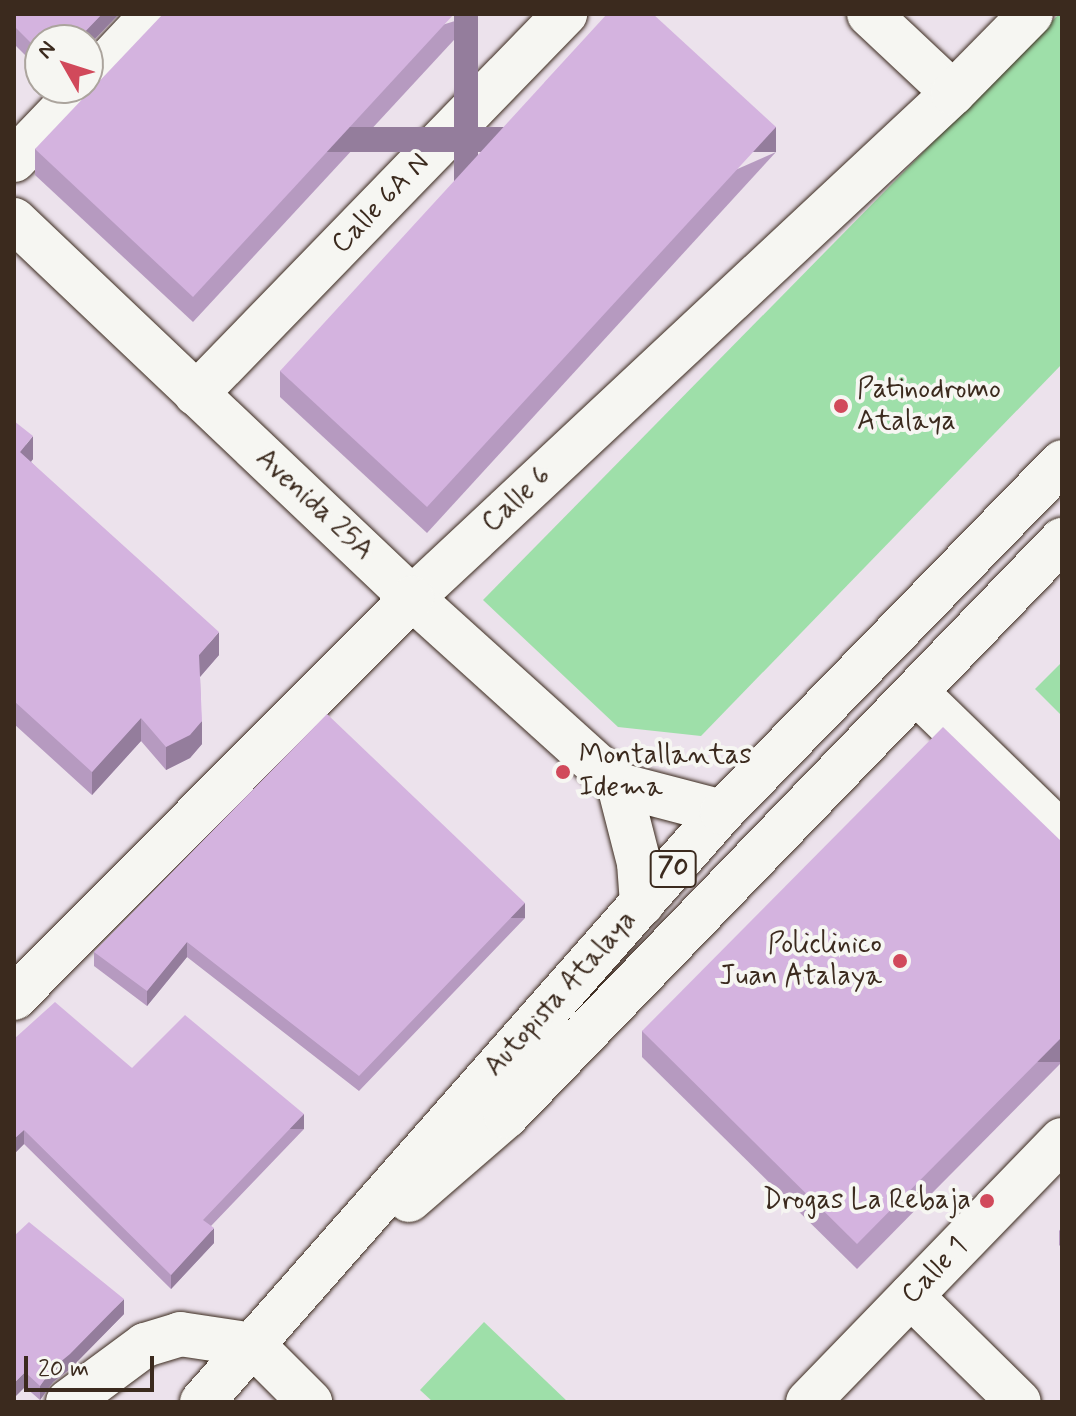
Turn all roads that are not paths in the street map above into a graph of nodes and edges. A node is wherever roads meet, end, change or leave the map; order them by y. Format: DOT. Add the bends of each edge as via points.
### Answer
graph roads {
  1 [pos="153,14"];
  2 [pos="565,14"];
  3 [pos="869,14"];
  4 [pos="1031,14"];
  5 [pos="104,66"];
  6 [pos="953,93"];
  7 [pos="68,104"];
  8 [pos="14,160"];
  9 [pos="14,220"];
  10 [pos="196,394"];
  11 [pos="1062,462"];
  12 [pos="1062,540"];
  13 [pos="412,598"];
  14 [pos="916,692"];
  15 [pos="619,785"];
  16 [pos="722,812"];
  17 [pos="1062,834"];
  18 [pos="642,904"];
  19 [pos="14,998"];
  20 [pos="1062,1140"];
  21 [pos="301,1293"];
  22 [pos="911,1296"];
  23 [pos="253,1345"];
  24 [pos="68,1402"];
  25 [pos="202,1402"];
  26 [pos="310,1402"];
  27 [pos="808,1402"];
  28 [pos="1019,1402"];
  1 -- 5 [label="street"];
  2 -- 10 [label="street, Calle 6A N"];
  3 -- 6 [label="street"];
  4 -- 6 [label="street, Calle 6"];
  6 -- 13 [label="street, Calle 6"];
  7 -- 8 [label="street"];
  9 -- 10 [label="street, Avenida 25A"];
  10 -- 13 [label="street, Avenida 25A"];
  11 -- 16 [label="street, Autopista Atalaya / 70"];
  12 -- 14 [label="street, Autopista Atalaya / 70"];
  13 -- 15 [label="street, Avenida 25A"];
  13 -- 19 [label="street, Calle 6"];
  14 -- 17 [label="street"];
  14 -- 21 [label="street, Autopista Atalaya / 70" via="506,1116"];
  15 -- 16 [label="street, Avenida 25A"];
  15 -- 18 [label="street" via="639,863"];
  16 -- 18 [label="street, Autopista Atalaya / 70"];
  18 -- 21 [label="street, Autopista Atalaya / 70"];
  20 -- 22 [label="street, Calle 1"];
  21 -- 23 [label="street, Autopista Atalaya / 70"];
  22 -- 27 [label="street, Calle 1"];
  22 -- 28 [label="street"];
  23 -- 24 [label="street" via="180,1334 145,1345"];
  23 -- 25 [label="street, Autopista Atalaya / 70"];
  23 -- 26 [label="street"];
}
